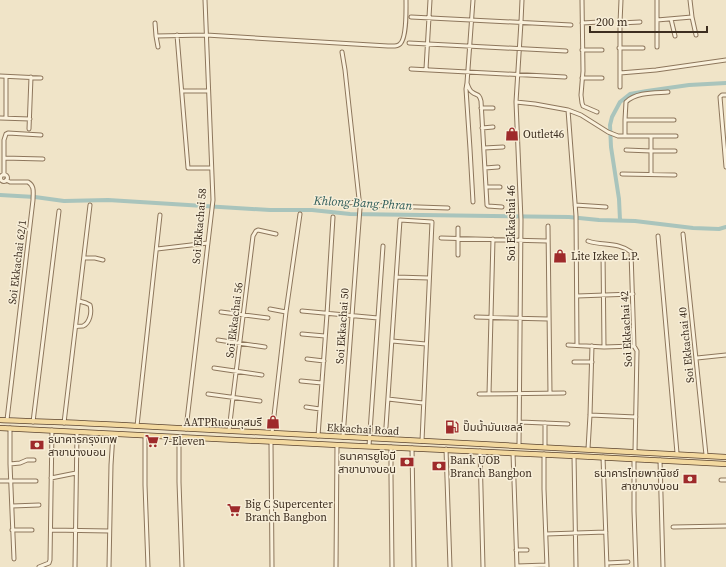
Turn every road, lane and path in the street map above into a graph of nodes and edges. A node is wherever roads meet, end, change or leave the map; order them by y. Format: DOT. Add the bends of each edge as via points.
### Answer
graph roads {
  1 [pos="205,0"];
  2 [pos="406,0"];
  3 [pos="430,0"];
  4 [pos="473,0"];
  5 [pos="522,0"];
  6 [pos="582,0"];
  7 [pos="621,0"];
  8 [pos="657,0"];
  9 [pos="690,0"];
  10 [pos="411,17"];
  11 [pos="692,17"];
  12 [pos="429,18"];
  13 [pos="671,19"];
  14 [pos="472,20"];
  15 [pos="657,20"];
  16 [pos="522,22"];
  17 [pos="600,22"];
  18 [pos="640,22"];
  19 [pos="155,23"];
  20 [pos="582,23"];
  21 [pos="620,23"];
  22 [pos="571,25"];
  23 [pos="206,35"];
  24 [pos="696,35"];
  25 [pos="156,36"];
  26 [pos="178,36"];
  27 [pos="675,36"];
  28 [pos="409,43"];
  29 [pos="428,44"];
  30 [pos="470,46"];
  31 [pos="158,47"];
  32 [pos="657,47"];
  33 [pos="619,48"];
  34 [pos="643,48"];
  35 [pos="520,49"];
  36 [pos="582,50"];
  37 [pos="602,50"];
  38 [pos="566,51"];
  39 [pos="342,52"];
  40 [pos="726,60"];
  41 [pos="411,69"];
  42 [pos="426,70"];
  43 [pos="468,72"];
  44 [pos="620,73"];
  45 [pos="518,75"];
  46 [pos="0,76"];
  47 [pos="6,76"];
  48 [pos="565,77"];
  49 [pos="30,78"];
  50 [pos="41,78"];
  51 [pos="582,78"];
  52 [pos="602,78"];
  53 [pos="467,83"];
  54 [pos="620,87"];
  55 [pos="182,91"];
  56 [pos="208,91"];
  57 [pos="668,92"];
  58 [pos="726,95"];
  59 [pos="516,102"];
  60 [pos="583,106"];
  61 [pos="481,108"];
  62 [pos="493,108"];
  63 [pos="568,110"];
  64 [pos="597,112"];
  65 [pos="581,115"];
  66 [pos="0,118"];
  67 [pos="6,118"];
  68 [pos="30,118"];
  69 [pos="625,120"];
  70 [pos="674,120"];
  71 [pos="493,127"];
  72 [pos="482,128"];
  73 [pos="29,130"];
  74 [pos="41,135"];
  75 [pos="626,136"];
  76 [pos="651,136"];
  77 [pos="676,136"];
  78 [pos="0,140"];
  79 [pos="4,140"];
  80 [pos="503,146"];
  81 [pos="484,148"];
  82 [pos="626,150"];
  83 [pos="651,151"];
  84 [pos="675,151"];
  85 [pos="4,158"];
  86 [pos="43,159"];
  87 [pos="2,166"];
  88 [pos="498,167"];
  89 [pos="726,167"];
  90 [pos="211,168"];
  91 [pos="485,168"];
  92 [pos="622,174"];
  93 [pos="651,174"];
  94 [pos="4,175"];
  95 [pos="675,175"];
  96 [pos="6,180"];
  97 [pos="1,181"];
  98 [pos="486,187"];
  99 [pos="500,187"];
  100 [pos="318,201"];
  101 [pos="473,202"];
  102 [pos="90,205"];
  103 [pos="359,205"];
  104 [pos="575,205"];
  105 [pos="502,207"];
  106 [pos="606,207"];
  107 [pos="448,208"];
  108 [pos="59,211"];
  109 [pos="300,214"];
  110 [pos="160,215"];
  111 [pos="333,217"];
  112 [pos="548,226"];
  113 [pos="458,228"];
  114 [pos="276,234"];
  115 [pos="683,234"];
  116 [pos="658,236"];
  117 [pos="441,238"];
  118 [pos="458,238"];
  119 [pos="492,239"];
  120 [pos="520,240"];
  121 [pos="547,241"];
  122 [pos="588,241"];
  123 [pos="208,243"];
  124 [pos="383,246"];
  125 [pos="157,249"];
  126 [pos="603,253"];
  127 [pos="458,255"];
  128 [pos="84,258"];
  129 [pos="103,260"];
  130 [pos="396,277"];
  131 [pos="429,278"];
  132 [pos="633,294"];
  133 [pos="604,295"];
  134 [pos="577,296"];
  135 [pos="79,301"];
  136 [pos="270,309"];
  137 [pos="221,312"];
  138 [pos="286,312"];
  139 [pos="302,312"];
  140 [pos="327,314"];
  141 [pos="243,315"];
  142 [pos="352,316"];
  143 [pos="476,317"];
  144 [pos="490,317"];
  145 [pos="268,318"];
  146 [pos="378,318"];
  147 [pos="519,318"];
  148 [pos="548,319"];
  149 [pos="76,327"];
  150 [pos="302,334"];
  151 [pos="325,336"];
  152 [pos="218,340"];
  153 [pos="392,341"];
  154 [pos="240,343"];
  155 [pos="426,344"];
  156 [pos="568,345"];
  157 [pos="577,346"];
  158 [pos="592,346"];
  159 [pos="634,346"];
  160 [pos="264,347"];
  161 [pos="604,347"];
  162 [pos="726,355"];
  163 [pos="697,358"];
  164 [pos="307,359"];
  165 [pos="324,361"];
  166 [pos="574,362"];
  167 [pos="592,362"];
  168 [pos="214,368"];
  169 [pos="237,371"];
  170 [pos="262,375"];
  171 [pos="301,381"];
  172 [pos="322,383"];
  173 [pos="550,393"];
  174 [pos="564,393"];
  175 [pos="208,394"];
  176 [pos="479,394"];
  177 [pos="489,394"];
  178 [pos="520,394"];
  179 [pos="233,397"];
  180 [pos="388,399"];
  181 [pos="260,401"];
  182 [pos="423,403"];
  183 [pos="306,408"];
  184 [pos="320,409"];
  185 [pos="590,416"];
  186 [pos="636,417"];
  187 [pos="0,420"];
  188 [pos="7,420"];
  189 [pos="33,422"];
  190 [pos="520,422"];
  191 [pos="64,423"];
  192 [pos="546,423"];
  193 [pos="568,424"];
  194 [pos="137,426"];
  195 [pos="386,427"];
  196 [pos="0,428"];
  197 [pos="10,428"];
  198 [pos="186,429"];
  199 [pos="52,430"];
  200 [pos="230,431"];
  201 [pos="77,432"];
  202 [pos="272,433"];
  203 [pos="113,434"];
  204 [pos="145,436"];
  205 [pos="318,436"];
  206 [pos="179,437"];
  207 [pos="343,437"];
  208 [pos="369,438"];
  209 [pos="422,441"];
  210 [pos="271,442"];
  211 [pos="337,445"];
  212 [pos="369,446"];
  213 [pos="519,446"];
  214 [pos="391,447"];
  215 [pos="545,447"];
  216 [pos="412,448"];
  217 [pos="588,449"];
  218 [pos="446,450"];
  219 [pos="480,451"];
  220 [pos="635,451"];
  221 [pos="513,453"];
  222 [pos="544,454"];
  223 [pos="677,454"];
  224 [pos="706,455"];
  225 [pos="574,456"];
  226 [pos="587,456"];
  227 [pos="603,457"];
  228 [pos="726,457"];
  229 [pos="634,459"];
  230 [pos="34,460"];
  231 [pos="660,460"];
  232 [pos="10,464"];
  233 [pos="726,464"];
  234 [pos="76,473"];
  235 [pos="51,478"];
  236 [pos="721,480"];
  237 [pos="726,480"];
  238 [pos="0,481"];
  239 [pos="11,481"];
  240 [pos="36,481"];
  241 [pos="39,505"];
  242 [pos="12,506"];
  243 [pos="726,526"];
  244 [pos="673,527"];
  245 [pos="12,530"];
  246 [pos="32,530"];
  247 [pos="51,530"];
  248 [pos="76,530"];
  249 [pos="109,531"];
  250 [pos="606,532"];
  251 [pos="575,533"];
  252 [pos="546,534"];
  253 [pos="516,550"];
  254 [pos="527,550"];
  255 [pos="14,559"];
  256 [pos="628,562"];
  257 [pos="607,563"];
  258 [pos="524,566"];
  259 [pos="547,566"];
  260 [pos="39,567"];
  261 [pos="75,567"];
  262 [pos="109,567"];
  263 [pos="148,567"];
  264 [pos="182,567"];
  265 [pos="272,567"];
  266 [pos="336,567"];
  267 [pos="392,567"];
  268 [pos="414,567"];
  269 [pos="450,567"];
  270 [pos="483,567"];
  271 [pos="517,567"];
  272 [pos="576,567"];
  273 [pos="607,567"];
  274 [pos="636,567"];
  275 [pos="663,567"];
  1 -- 23 [label="street, Soi Ekkachai 58"];
  2 -- 23 [label="street" via="404,37 397,46"];
  3 -- 12 [label="street"];
  4 -- 14 [label="street"];
  5 -- 16 [label="street, Soi Ekkachai 46"];
  6 -- 20 [label="street"];
  7 -- 21 [label="street"];
  8 -- 15 [label="street"];
  9 -- 11 [label="street"];
  10 -- 12 [label="street"];
  11 -- 13 [label="street"];
  11 -- 24 [label="street"];
  12 -- 14 [label="street"];
  12 -- 29 [label="street"];
  13 -- 15 [label="street"];
  13 -- 27 [label="street"];
  14 -- 16 [label="street"];
  14 -- 30 [label="street"];
  15 -- 32 [label="street"];
  16 -- 22 [label="street"];
  16 -- 35 [label="street, Soi Ekkachai 46"];
  17 -- 20 [label="street"];
  18 -- 21 [label="street"];
  19 -- 25 [label="street"];
  20 -- 36 [label="street"];
  21 -- 33 [label="street"];
  23 -- 26 [label="street"];
  23 -- 56 [label="street, Soi Ekkachai 58"];
  25 -- 26 [label="street"];
  25 -- 31 [label="street"];
  26 -- 55 [label="street"];
  28 -- 29 [label="street"];
  29 -- 30 [label="street"];
  29 -- 42 [label="street"];
  30 -- 35 [label="street"];
  30 -- 43 [label="street"];
  33 -- 34 [label="street"];
  33 -- 44 [label="street"];
  35 -- 38 [label="street"];
  35 -- 45 [label="street, Soi Ekkachai 46"];
  36 -- 37 [label="street"];
  36 -- 51 [label="street"];
  39 -- 103 [label="street, Soi Ekkachai 50"];
  40 -- 44 [label="street"];
  41 -- 42 [label="street"];
  42 -- 43 [label="street"];
  43 -- 45 [label="street"];
  43 -- 53 [label="street"];
  44 -- 54 [label="street"];
  45 -- 48 [label="street"];
  45 -- 59 [label="street, Soi Ekkachai 46"];
  46 -- 47 [label="street"];
  47 -- 49 [label="street"];
  47 -- 67 [label="street"];
  49 -- 50 [label="street"];
  49 -- 68 [label="street"];
  51 -- 52 [label="street"];
  51 -- 60 [label="street"];
  53 -- 61 [label="street" via="470,90 480,98"];
  53 -- 101 [label="street"];
  55 -- 56 [label="street"];
  55 -- 90 [label="street" via="188,168"];
  56 -- 90 [label="street, Soi Ekkachai 58"];
  57 -- 69 [label="street" via="637,95 630,99 626,102"];
  58 -- 89 [label="street" via="720,97"];
  59 -- 63 [label="street"];
  59 -- 120 [label="street, Soi Ekkachai 46"];
  60 -- 64 [label="street"];
  60 -- 65 [label="street"];
  61 -- 62 [label="street"];
  61 -- 72 [label="street"];
  63 -- 65 [label="street"];
  63 -- 104 [label="street"];
  65 -- 75 [label="street" via="608,132"];
  66 -- 67 [label="street"];
  67 -- 68 [label="street"];
  68 -- 73 [label="street"];
  69 -- 70 [label="street"];
  69 -- 75 [label="street"];
  71 -- 72 [label="street"];
  72 -- 81 [label="street"];
  74 -- 79 [label="street" via="8,133"];
  75 -- 76 [label="street"];
  76 -- 77 [label="street"];
  76 -- 83 [label="street"];
  78 -- 79 [label="street"];
  79 -- 85 [label="street"];
  80 -- 81 [label="street"];
  81 -- 91 [label="street"];
  82 -- 83 [label="street"];
  83 -- 84 [label="street"];
  83 -- 93 [label="street"];
  85 -- 86 [label="street"];
  85 -- 87 [label="street"];
  87 -- 94 [label="street"];
  88 -- 91 [label="street"];
  90 -- 123 [label="street, Soi Ekkachai 58" via="213,200"];
  91 -- 98 [label="street"];
  92 -- 93 [label="street"];
  93 -- 95 [label="street"];
  94 -- 96 [label="street" via="7,177"];
  94 -- 97 [label="street" via="0,177"];
  96 -- 97 [label="street"];
  96 -- 188 [label="street, Soi Ekkachai 62/1" via="28,182 33,188"];
  98 -- 99 [label="street"];
  98 -- 105 [label="street" via="488,206"];
  100 -- 103 [label="street"];
  102 -- 128 [label="street"];
  103 -- 107 [label="street"];
  103 -- 142 [label="street, Soi Ekkachai 50"];
  104 -- 106 [label="street"];
  104 -- 134 [label="street"];
  108 -- 189 [label="street"];
  109 -- 138 [label="street"];
  110 -- 125 [label="street"];
  111 -- 140 [label="street"];
  112 -- 121 [label="street"];
  113 -- 118 [label="street"];
  114 -- 141 [label="street, Soi Ekkachai 56" via="258,230 254,233"];
  115 -- 163 [label="street, Soi Ekkachai 40"];
  116 -- 223 [label="street"];
  117 -- 118 [label="street"];
  118 -- 119 [label="street"];
  118 -- 127 [label="street"];
  119 -- 120 [label="street"];
  119 -- 144 [label="street"];
  120 -- 121 [label="street"];
  120 -- 147 [label="street, Soi Ekkachai 46"];
  121 -- 148 [label="street"];
  122 -- 132 [label="street, Soi Ekkachai 42" via="615,245 632,252"];
  123 -- 125 [label="street"];
  123 -- 198 [label="street, Soi Ekkachai 58"];
  124 -- 146 [label="street"];
  125 -- 194 [label="street"];
  126 -- 133 [label="street"];
  128 -- 129 [label="street"];
  128 -- 135 [label="street"];
  130 -- 131 [label="street"];
  130 -- 131 [label="street" via="400,220 432,222"];
  130 -- 153 [label="street"];
  131 -- 155 [label="street"];
  132 -- 133 [label="street"];
  132 -- 159 [label="street, Soi Ekkachai 42"];
  133 -- 134 [label="street"];
  133 -- 161 [label="street"];
  134 -- 157 [label="street"];
  135 -- 149 [label="street"];
  135 -- 149 [label="street" via="90,305 91,309 86,324"];
  136 -- 138 [label="street"];
  137 -- 141 [label="street"];
  138 -- 202 [label="street"];
  139 -- 140 [label="street"];
  140 -- 142 [label="street"];
  140 -- 151 [label="street"];
  141 -- 145 [label="street"];
  141 -- 154 [label="street, Soi Ekkachai 56"];
  142 -- 146 [label="street"];
  142 -- 207 [label="street, Soi Ekkachai 50"];
  143 -- 144 [label="street"];
  144 -- 147 [label="street"];
  144 -- 177 [label="street"];
  146 -- 208 [label="street"];
  147 -- 148 [label="street"];
  147 -- 178 [label="street, Soi Ekkachai 46"];
  148 -- 173 [label="street"];
  149 -- 191 [label="street"];
  150 -- 151 [label="street"];
  151 -- 165 [label="street"];
  152 -- 154 [label="street"];
  153 -- 155 [label="street"];
  153 -- 180 [label="street"];
  154 -- 160 [label="street"];
  154 -- 169 [label="street, Soi Ekkachai 56"];
  155 -- 182 [label="street"];
  156 -- 157 [label="street"];
  157 -- 158 [label="street"];
  158 -- 161 [label="street"];
  158 -- 167 [label="street"];
  159 -- 161 [label="street"];
  159 -- 186 [label="street, Soi Ekkachai 42" via="637,351"];
  162 -- 163 [label="street"];
  163 -- 224 [label="street, Soi Ekkachai 40"];
  164 -- 165 [label="street"];
  165 -- 172 [label="street"];
  166 -- 167 [label="street"];
  167 -- 185 [label="street"];
  168 -- 169 [label="street"];
  169 -- 170 [label="street"];
  169 -- 179 [label="street, Soi Ekkachai 56"];
  171 -- 172 [label="street"];
  172 -- 184 [label="street"];
  173 -- 174 [label="street"];
  173 -- 178 [label="street"];
  175 -- 179 [label="street"];
  176 -- 177 [label="street"];
  177 -- 178 [label="street"];
  178 -- 190 [label="street, Soi Ekkachai 46"];
  179 -- 181 [label="street"];
  179 -- 200 [label="street, Soi Ekkachai 56"];
  180 -- 182 [label="street"];
  180 -- 195 [label="street"];
  182 -- 209 [label="street"];
  183 -- 184 [label="street"];
  184 -- 205 [label="street"];
  185 -- 186 [label="street"];
  185 -- 217 [label="street"];
  186 -- 220 [label="street, Soi Ekkachai 42"];
  187 -- 188 [label="main road, Ekkachai Road"];
  188 -- 189 [label="main road, Ekkachai Road"];
  189 -- 191 [label="main road, Ekkachai Road"];
  190 -- 192 [label="street"];
  190 -- 213 [label="street, Soi Ekkachai 46"];
  191 -- 194 [label="main road, Ekkachai Road"];
  192 -- 193 [label="street"];
  192 -- 215 [label="street"];
  194 -- 198 [label="main road, Ekkachai Road"];
  196 -- 197 [label="main road, Ekkachai Road"];
  197 -- 199 [label="main road, Ekkachai Road"];
  197 -- 232 [label="street"];
  198 -- 200 [label="main road, Ekkachai Road"];
  199 -- 201 [label="main road, Ekkachai Road"];
  199 -- 235 [label="street"];
  200 -- 202 [label="main road, Ekkachai Road"];
  201 -- 203 [label="main road, Ekkachai Road"];
  201 -- 234 [label="street"];
  202 -- 205 [label="main road, Ekkachai Road"];
  203 -- 204 [label="main road, Ekkachai Road"];
  203 -- 249 [label="street"];
  204 -- 206 [label="main road, Ekkachai Road"];
  204 -- 263 [label="street"];
  205 -- 207 [label="main road, Ekkachai Road"];
  206 -- 210 [label="main road, Ekkachai Road"];
  206 -- 264 [label="street"];
  207 -- 208 [label="main road, Ekkachai Road"];
  208 -- 209 [label="main road, Ekkachai Road"];
  208 -- 212 [label="street"];
  209 -- 213 [label="main road, Ekkachai Road"];
  210 -- 211 [label="main road, Ekkachai Road"];
  210 -- 265 [label="street"];
  211 -- 212 [label="main road, Ekkachai Road"];
  211 -- 266 [label="street"];
  212 -- 214 [label="main road, Ekkachai Road"];
  213 -- 215 [label="main road, Ekkachai Road"];
  214 -- 216 [label="main road, Ekkachai Road"];
  214 -- 267 [label="street"];
  215 -- 217 [label="main road, Ekkachai Road"];
  216 -- 218 [label="main road, Ekkachai Road"];
  216 -- 268 [label="street"];
  217 -- 220 [label="main road, Ekkachai Road"];
  217 -- 226 [label="main road"];
  218 -- 219 [label="main road, Ekkachai Road"];
  218 -- 269 [label="street"];
  219 -- 221 [label="main road, Ekkachai Road"];
  219 -- 270 [label="street"];
  220 -- 223 [label="main road, Ekkachai Road"];
  221 -- 222 [label="main road, Ekkachai Road"];
  221 -- 253 [label="street"];
  222 -- 225 [label="main road, Ekkachai Road"];
  222 -- 252 [label="street"];
  223 -- 224 [label="main road, Ekkachai Road"];
  224 -- 228 [label="main road, Ekkachai Road"];
  225 -- 226 [label="main road, Ekkachai Road"];
  225 -- 251 [label="street"];
  226 -- 227 [label="main road, Ekkachai Road"];
  227 -- 229 [label="main road, Ekkachai Road"];
  227 -- 250 [label="street"];
  229 -- 231 [label="main road, Ekkachai Road"];
  229 -- 274 [label="street"];
  230 -- 232 [label="street"];
  231 -- 233 [label="main road, Ekkachai Road"];
  231 -- 275 [label="street"];
  232 -- 239 [label="street"];
  234 -- 235 [label="street"];
  234 -- 248 [label="street"];
  235 -- 247 [label="street"];
  236 -- 237 [label="street"];
  238 -- 239 [label="street"];
  239 -- 240 [label="street"];
  239 -- 242 [label="street"];
  241 -- 242 [label="street"];
  242 -- 245 [label="street"];
  243 -- 244 [label="street"];
  245 -- 246 [label="street"];
  245 -- 255 [label="street"];
  247 -- 248 [label="street"];
  247 -- 260 [label="street" via="50,563"];
  248 -- 249 [label="street"];
  248 -- 261 [label="street"];
  249 -- 262 [label="street"];
  250 -- 251 [label="street"];
  250 -- 257 [label="street"];
  251 -- 252 [label="street"];
  251 -- 272 [label="street"];
  252 -- 259 [label="street"];
  253 -- 254 [label="street"];
  253 -- 271 [label="street"];
  256 -- 257 [label="street"];
  257 -- 273 [label="street"];
  258 -- 259 [label="street"];
  258 -- 271 [label="street"];
}
